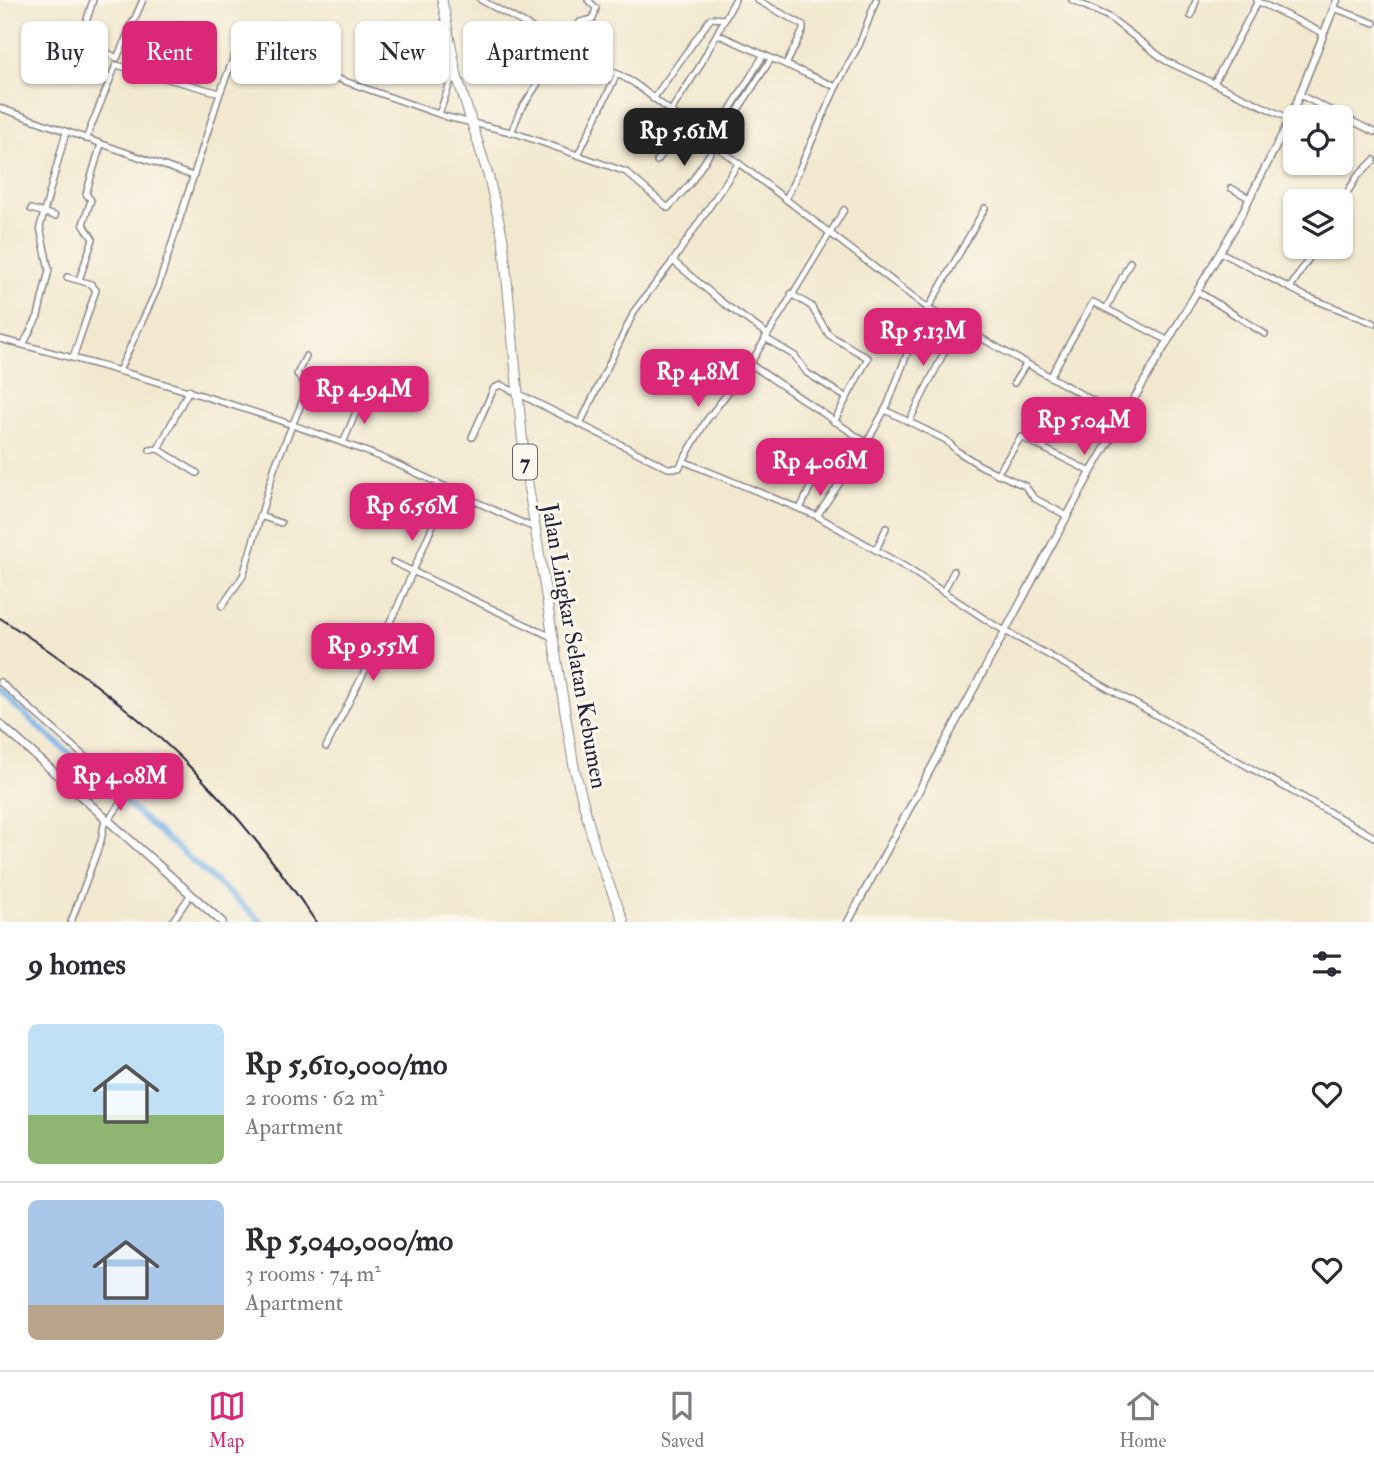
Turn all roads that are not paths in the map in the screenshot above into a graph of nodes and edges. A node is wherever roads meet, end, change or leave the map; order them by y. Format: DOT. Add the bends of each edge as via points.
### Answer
graph roads {
  1 [pos="93,0"];
  2 [pos="143,0"];
  3 [pos="442,0"];
  4 [pos="481,0"];
  5 [pos="588,0"];
  6 [pos="735,0"];
  7 [pos="757,0"];
  8 [pos="876,0"];
  9 [pos="1072,0"];
  10 [pos="1196,0"];
  11 [pos="1337,0"];
  12 [pos="1257,1"];
  13 [pos="1089,3"];
  14 [pos="1334,8"];
  15 [pos="1191,16"];
  16 [pos="725,19"];
  17 [pos="132,21"];
  18 [pos="518,21"];
  19 [pos="584,21"];
  20 [pos="1374,23"];
  21 [pos="1324,33"];
  22 [pos="717,34"];
  23 [pos="122,48"];
  24 [pos="763,56"];
  25 [pos="119,57"];
  26 [pos="771,59"];
  27 [pos="122,65"];
  28 [pos="786,65"];
  29 [pos="455,69"];
  30 [pos="613,72"];
  31 [pos="617,74"];
  32 [pos="1214,83"];
  33 [pos="188,84"];
  34 [pos="537,84"];
  35 [pos="836,87"];
  36 [pos="220,93"];
  37 [pos="1300,95"];
  38 [pos="653,99"];
  39 [pos="1296,105"];
  40 [pos="0,108"];
  41 [pos="670,113"];
  42 [pos="439,114"];
  43 [pos="1283,116"];
  44 [pos="710,121"];
  45 [pos="470,122"];
  46 [pos="685,125"];
  47 [pos="66,132"];
  48 [pos="511,132"];
  49 [pos="1283,132"];
  50 [pos="1374,132"];
  51 [pos="699,135"];
  52 [pos="86,139"];
  53 [pos="710,142"];
  54 [pos="101,144"];
  55 [pos="716,146"];
  56 [pos="578,155"];
  57 [pos="1374,160"];
  58 [pos="657,161"];
  59 [pos="738,164"];
  60 [pos="193,176"];
  61 [pos="1231,188"];
  62 [pos="1349,189"];
  63 [pos="787,197"];
  64 [pos="1249,198"];
  65 [pos="985,208"];
  66 [pos="31,209"];
  67 [pos="844,210"];
  68 [pos="43,212"];
  69 [pos="55,216"];
  70 [pos="830,233"];
  71 [pos="1220,252"];
  72 [pos="1308,259"];
  73 [pos="673,261"];
  74 [pos="1130,262"];
  75 [pos="67,276"];
  76 [pos="79,280"];
  77 [pos="1290,288"];
  78 [pos="1197,291"];
  79 [pos="791,293"];
  80 [pos="1107,307"];
  81 [pos="929,309"];
  82 [pos="1374,323"];
  83 [pos="958,325"];
  84 [pos="1265,334"];
  85 [pos="766,336"];
  86 [pos="0,339"];
  87 [pos="1167,340"];
  88 [pos="23,345"];
  89 [pos="306,356"];
  90 [pos="73,358"];
  91 [pos="750,364"];
  92 [pos="1026,364"];
  93 [pos="118,371"];
  94 [pos="1051,377"];
  95 [pos="1014,383"];
  96 [pos="190,390"];
  97 [pos="518,394"];
  98 [pos="362,398"];
  99 [pos="847,398"];
  100 [pos="885,410"];
  101 [pos="1122,417"];
  102 [pos="581,422"];
  103 [pos="834,422"];
  104 [pos="909,422"];
  105 [pos="292,425"];
  106 [pos="472,437"];
  107 [pos="343,443"];
  108 [pos="867,443"];
  109 [pos="158,449"];
  110 [pos="150,450"];
  111 [pos="683,461"];
  112 [pos="1091,472"];
  113 [pos="197,473"];
  114 [pos="997,474"];
  115 [pos="816,475"];
  116 [pos="449,488"];
  117 [pos="800,509"];
  118 [pos="260,516"];
  119 [pos="817,516"];
  120 [pos="1067,516"];
  121 [pos="281,523"];
  122 [pos="535,528"];
  123 [pos="886,528"];
  124 [pos="876,550"];
  125 [pos="393,562"];
  126 [pos="954,571"];
  127 [pos="413,574"];
  128 [pos="943,592"];
  129 [pos="222,606"];
  130 [pos="1006,631"];
  131 [pos="554,638"];
  132 [pos="0,682"];
  133 [pos="0,724"];
  134 [pos="326,747"];
  135 [pos="107,820"];
  136 [pos="1374,837"];
  137 [pos="191,894"];
  138 [pos="71,922"];
  139 [pos="172,922"];
  140 [pos="222,922"];
  141 [pos="624,922"];
  142 [pos="848,922"];
  1 -- 25 [label="street" via="84,29 102,50"];
  2 -- 17 [label="street"];
  3 -- 29 [label="highway, Jalan Lingkar Selatan Kebumen / 7"];
  4 -- 18 [label="street"];
  5 -- 19 [label="street" via="596,8 593,19"];
  6 -- 16 [label="street"];
  7 -- 28 [label="street" via="803,25"];
  8 -- 35 [label="street"];
  9 -- 13 [label="street"];
  10 -- 15 [label="street"];
  11 -- 14 [label="street"];
  12 -- 21 [label="street"];
  12 -- 32 [label="street"];
  13 -- 32 [label="street" via="1166,61"];
  14 -- 20 [label="street"];
  14 -- 21 [label="street"];
  16 -- 22 [label="street"];
  16 -- 38 [label="street" via="711,18"];
  21 -- 37 [label="street"];
  22 -- 24 [label="street"];
  22 -- 41 [label="street"];
  23 -- 25 [label="street"];
  24 -- 26 [label="street"];
  24 -- 53 [label="street"];
  25 -- 27 [label="street"];
  26 -- 28 [label="street"];
  26 -- 55 [label="street"];
  27 -- 52 [label="street" via="114,67"];
  28 -- 35 [label="street"];
  29 -- 42 [label="street"];
  29 -- 45 [label="highway, Jalan Lingkar Selatan Kebumen / 7"];
  30 -- 31 [label="street"];
  31 -- 38 [label="street"];
  31 -- 56 [label="street"];
  32 -- 43 [label="street"];
  33 -- 36 [label="street"];
  34 -- 48 [label="street"];
  35 -- 63 [label="street"];
  36 -- 42 [label="street" via="236,54 314,82 332,77"];
  36 -- 60 [label="street"];
  37 -- 39 [label="street"];
  37 -- 50 [label="street"];
  38 -- 41 [label="street"];
  40 -- 47 [label="street"];
  41 -- 46 [label="street"];
  42 -- 45 [label="street"];
  44 -- 51 [label="street"];
  45 -- 48 [label="street"];
  45 -- 97 [label="highway, Jalan Lingkar Selatan Kebumen / 7" via="503,239"];
  46 -- 51 [label="street"];
  46 -- 58 [label="street"];
  47 -- 52 [label="street"];
  47 -- 68 [label="street"];
  48 -- 56 [label="street"];
  49 -- 64 [label="street"];
  51 -- 53 [label="street"];
  52 -- 54 [label="street"];
  53 -- 55 [label="street"];
  54 -- 60 [label="street"];
  54 -- 76 [label="street" via="86,194 91,200 83,224 93,238"];
  55 -- 56 [label="street" via="668,208 626,172"];
  55 -- 59 [label="street"];
  57 -- 62 [label="street"];
  59 -- 63 [label="street"];
  59 -- 73 [label="street"];
  60 -- 93 [label="street" via="158,287"];
  61 -- 64 [label="street"];
  63 -- 70 [label="street"];
  64 -- 71 [label="street"];
  65 -- 81 [label="street"];
  66 -- 68 [label="street"];
  67 -- 70 [label="street"];
  68 -- 69 [label="street"];
  68 -- 88 [label="street" via="39,229 50,270 38,316"];
  70 -- 79 [label="street"];
  70 -- 81 [label="street"];
  71 -- 77 [label="street"];
  71 -- 78 [label="street"];
  72 -- 77 [label="street"];
  73 -- 85 [label="street"];
  73 -- 102 [label="street" via="635,310"];
  74 -- 80 [label="street"];
  75 -- 76 [label="street"];
  76 -- 90 [label="street" via="96,290"];
  77 -- 82 [label="street"];
  78 -- 84 [label="street"];
  78 -- 87 [label="street"];
  79 -- 85 [label="street"];
  79 -- 99 [label="street" via="811,306 829,335 868,357"];
  80 -- 87 [label="street"];
  80 -- 94 [label="street" via="1091,303"];
  81 -- 83 [label="street"];
  81 -- 100 [label="street" via="916,330"];
  83 -- 92 [label="street"];
  83 -- 104 [label="street"];
  85 -- 91 [label="street"];
  85 -- 99 [label="street" via="794,356 807,373"];
  86 -- 88 [label="street"];
  87 -- 101 [label="street"];
  88 -- 90 [label="street"];
  89 -- 105 [label="street" via="297,374 309,386"];
  90 -- 93 [label="street"];
  91 -- 103 [label="street"];
  91 -- 111 [label="street" via="706,421"];
  92 -- 94 [label="street"];
  92 -- 95 [label="street"];
  93 -- 96 [label="street"];
  94 -- 101 [label="street"];
  96 -- 105 [label="street"];
  96 -- 109 [label="street"];
  97 -- 102 [label="street"];
  97 -- 106 [label="street" via="496,386"];
  97 -- 122 [label="highway, Jalan Lingkar Selatan Kebumen / 7"];
  98 -- 107 [label="street"];
  99 -- 103 [label="street"];
  100 -- 104 [label="street"];
  100 -- 108 [label="street"];
  101 -- 112 [label="street"];
  102 -- 111 [label="street" via="668,468 679,468"];
  103 -- 108 [label="street"];
  104 -- 114 [label="street"];
  105 -- 107 [label="street"];
  105 -- 118 [label="street"];
  107 -- 116 [label="street"];
  108 -- 119 [label="street"];
  109 -- 110 [label="street"];
  109 -- 113 [label="street"];
  111 -- 117 [label="street"];
  112 -- 114 [label="street" via="1020,437"];
  112 -- 120 [label="street"];
  114 -- 120 [label="street" via="1025,486 1034,498"];
  115 -- 117 [label="street"];
  116 -- 122 [label="street"];
  116 -- 127 [label="street"];
  117 -- 119 [label="street"];
  118 -- 121 [label="street"];
  118 -- 129 [label="street" via="243,576"];
  119 -- 124 [label="street"];
  120 -- 130 [label="street"];
  122 -- 131 [label="highway, Jalan Lingkar Selatan Kebumen / 7"];
  123 -- 124 [label="street"];
  124 -- 128 [label="street"];
  125 -- 127 [label="street"];
  126 -- 128 [label="street"];
  127 -- 131 [label="street"];
  127 -- 134 [label="street"];
  128 -- 130 [label="street"];
  130 -- 136 [label="street"];
  130 -- 142 [label="street"];
  131 -- 141 [label="highway, Jalan Lingkar Selatan Kebumen / 7" via="583,807"];
  132 -- 135 [label="street" via="127,794"];
  133 -- 135 [label="main road"];
  135 -- 137 [label="main road"];
  135 -- 138 [label="street"];
  137 -- 139 [label="street"];
  137 -- 140 [label="main road"];
}
